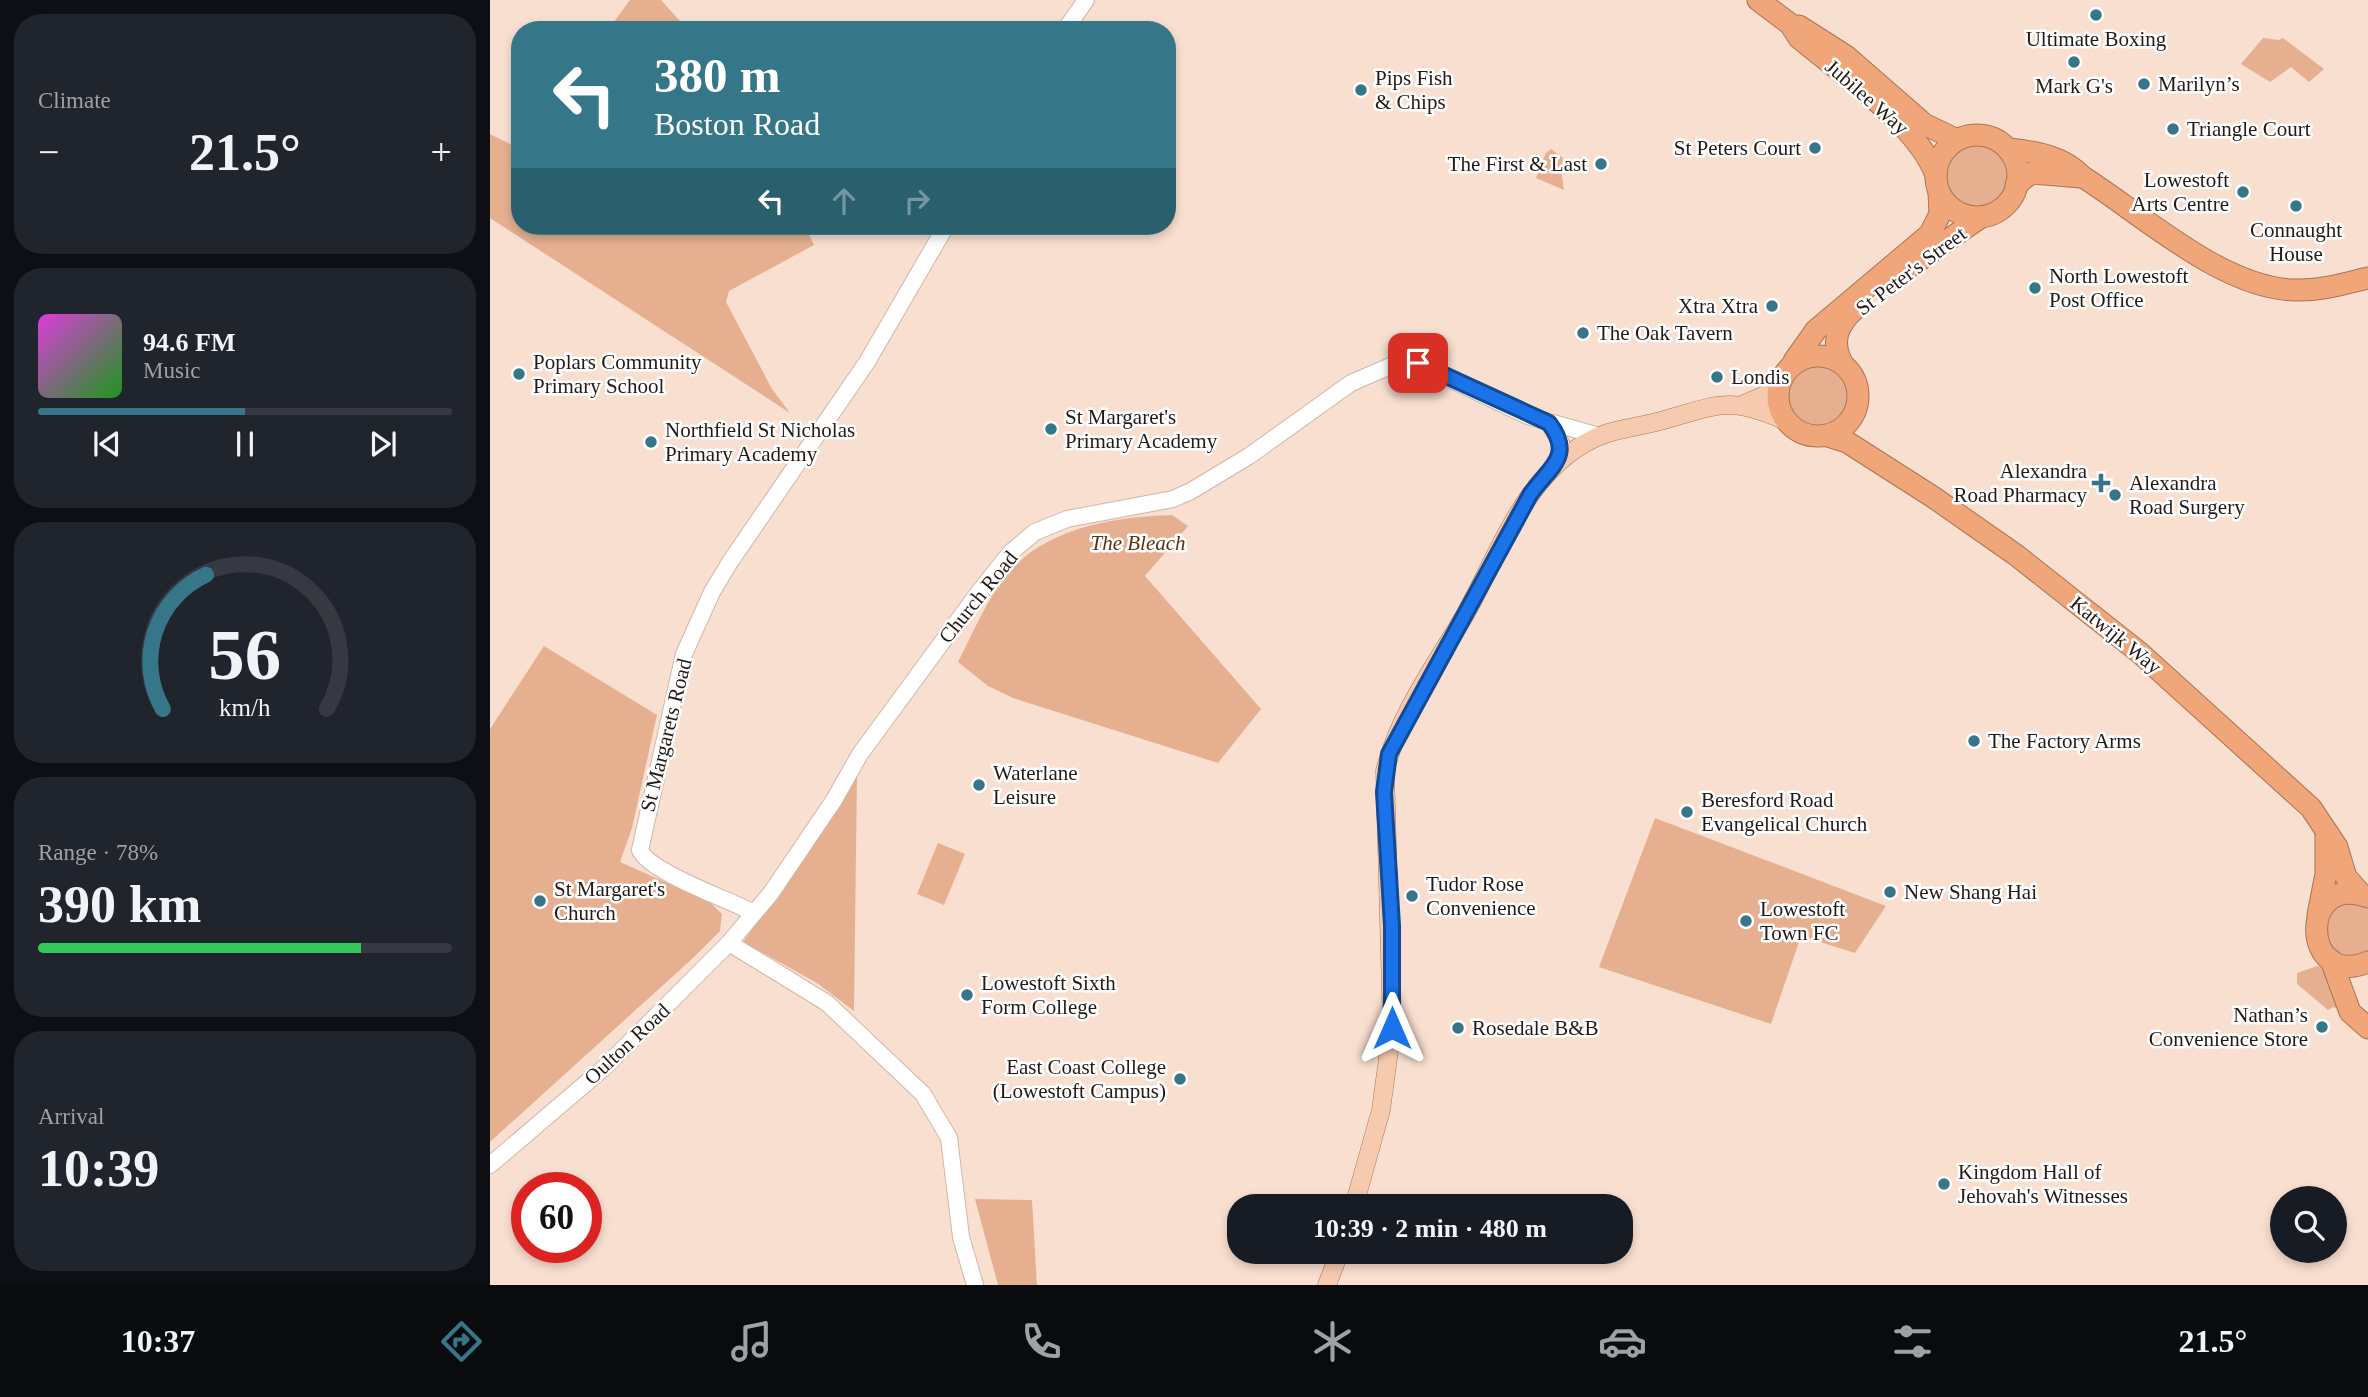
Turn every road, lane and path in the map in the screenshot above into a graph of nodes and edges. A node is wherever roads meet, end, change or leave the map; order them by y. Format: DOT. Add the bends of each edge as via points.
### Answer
graph roads {
  1 [pos="1086,0"];
  2 [pos="1758,0"];
  3 [pos="1071,21"];
  4 [pos="1790,24"];
  5 [pos="1955,139"];
  6 [pos="2009,149"];
  7 [pos="2083,177"];
  8 [pos="1937,184"];
  9 [pos="2016,184"];
  10 [pos="1981,218"];
  11 [pos="941,235"];
  12 [pos="2368,278"];
  13 [pos="1794,361"];
  14 [pos="1842,363"];
  15 [pos="1781,381"];
  16 [pos="1744,404"];
  17 [pos="1856,409"];
  18 [pos="1786,421"];
  19 [pos="1549,423"];
  20 [pos="1599,436"];
  21 [pos="1828,436"];
  22 [pos="1557,463"];
  23 [pos="1885,466"];
  24 [pos="2326,831"];
  25 [pos="2364,895"];
  26 [pos="754,913"];
  27 [pos="2316,924"];
  28 [pos="729,943"];
  29 [pos="2331,960"];
  30 [pos="2368,962"];
  31 [pos="2350,1012"];
  32 [pos="2368,1028"];
  33 [pos="490,1165"];
  34 [pos="1357,1194"];
  35 [pos="1335,1264"];
  36 [pos="975,1285"];
  37 [pos="1326,1285"];
  1 -- 3 [label="main road"];
  2 -- 4 [label="highway, Jubilee Way"];
  4 -- 5 [label="highway, Jubilee Way" via="1817,34 1924,124"];
  4 -- 8 [label="highway, Jubilee Way" via="1799,38 1912,135 1930,161"];
  5 -- 6 [label="highway" via="1989,136"];
  5 -- 8 [label="highway" via="1942,156"];
  6 -- 7 [label="highway" via="2059,159"];
  6 -- 9 [label="highway" via="2019,173"];
  7 -- 9 [label="highway" via="2031,173"];
  7 -- 12 [label="highway" via="2223,271 2242,279 2278,289 2304,290"];
  8 -- 10 [label="highway" via="1954,211"];
  8 -- 13 [label="highway, St Peter's Street" via="1940,214 1930,234 1816,330"];
  9 -- 10 [label="highway" via="2004,205"];
  10 -- 14 [label="highway, St Peter's Street" via="1846,317 1836,338 1835,351"];
  11 -- 26 [label="main road, St Margarets Road" via="867,362 730,562 684,654 641,841 643,858"];
  13 -- 14 [label="highway" via="1820,356"];
  13 -- 15 [label="highway"];
  14 -- 17 [label="highway" via="1855,380"];
  15 -- 16 [label="main road"];
  15 -- 18 [label="highway"];
  16 -- 18 [label="main road"];
  16 -- 20 [label="main road" via="1713,405"];
  17 -- 21 [label="highway" via="1847,423"];
  17 -- 23 [label="highway, Katwijk Way" via="1864,440"];
  18 -- 21 [label="highway" via="1811,436"];
  19 -- 20 [label="main road"];
  19 -- 22 [label="main road" via="1560,443"];
  19 -- 26 [label="main road, Church Road" via="1418,363 1395,364 1351,383 1191,491 1173,499 1067,519 1035,532 999,566 910,685"];
  20 -- 22 [label="main road"];
  21 -- 23 [label="highway, Katwijk Way" via="1847,442"];
  22 -- 34 [label="main road" via="1530,495 1389,754 1384,792 1392,1028 1381,1110"];
  23 -- 24 [label="highway, Katwijk Way" via="2016,555 2140,653 2289,786"];
  24 -- 25 [label="highway, Katwijk Way" via="2337,847 2346,877"];
  24 -- 27 [label="highway" via="2326,874"];
  25 -- 27 [label="highway" via="2346,893 2332,899"];
  26 -- 28 [label="main road, Oulton Road"];
  27 -- 29 [label="highway" via="2319,946"];
  28 -- 33 [label="main road, Oulton Road" via="605,1067"];
  28 -- 36 [label="main road" via="795,981 849,1021 923,1094 948,1138 961,1237"];
  29 -- 30 [label="highway" via="2350,966"];
  29 -- 31 [label="highway"];
  30 -- 31 [label="highway" via="2354,984"];
  31 -- 32 [label="highway"];
  35 -- 37 [label="main road"];
}
